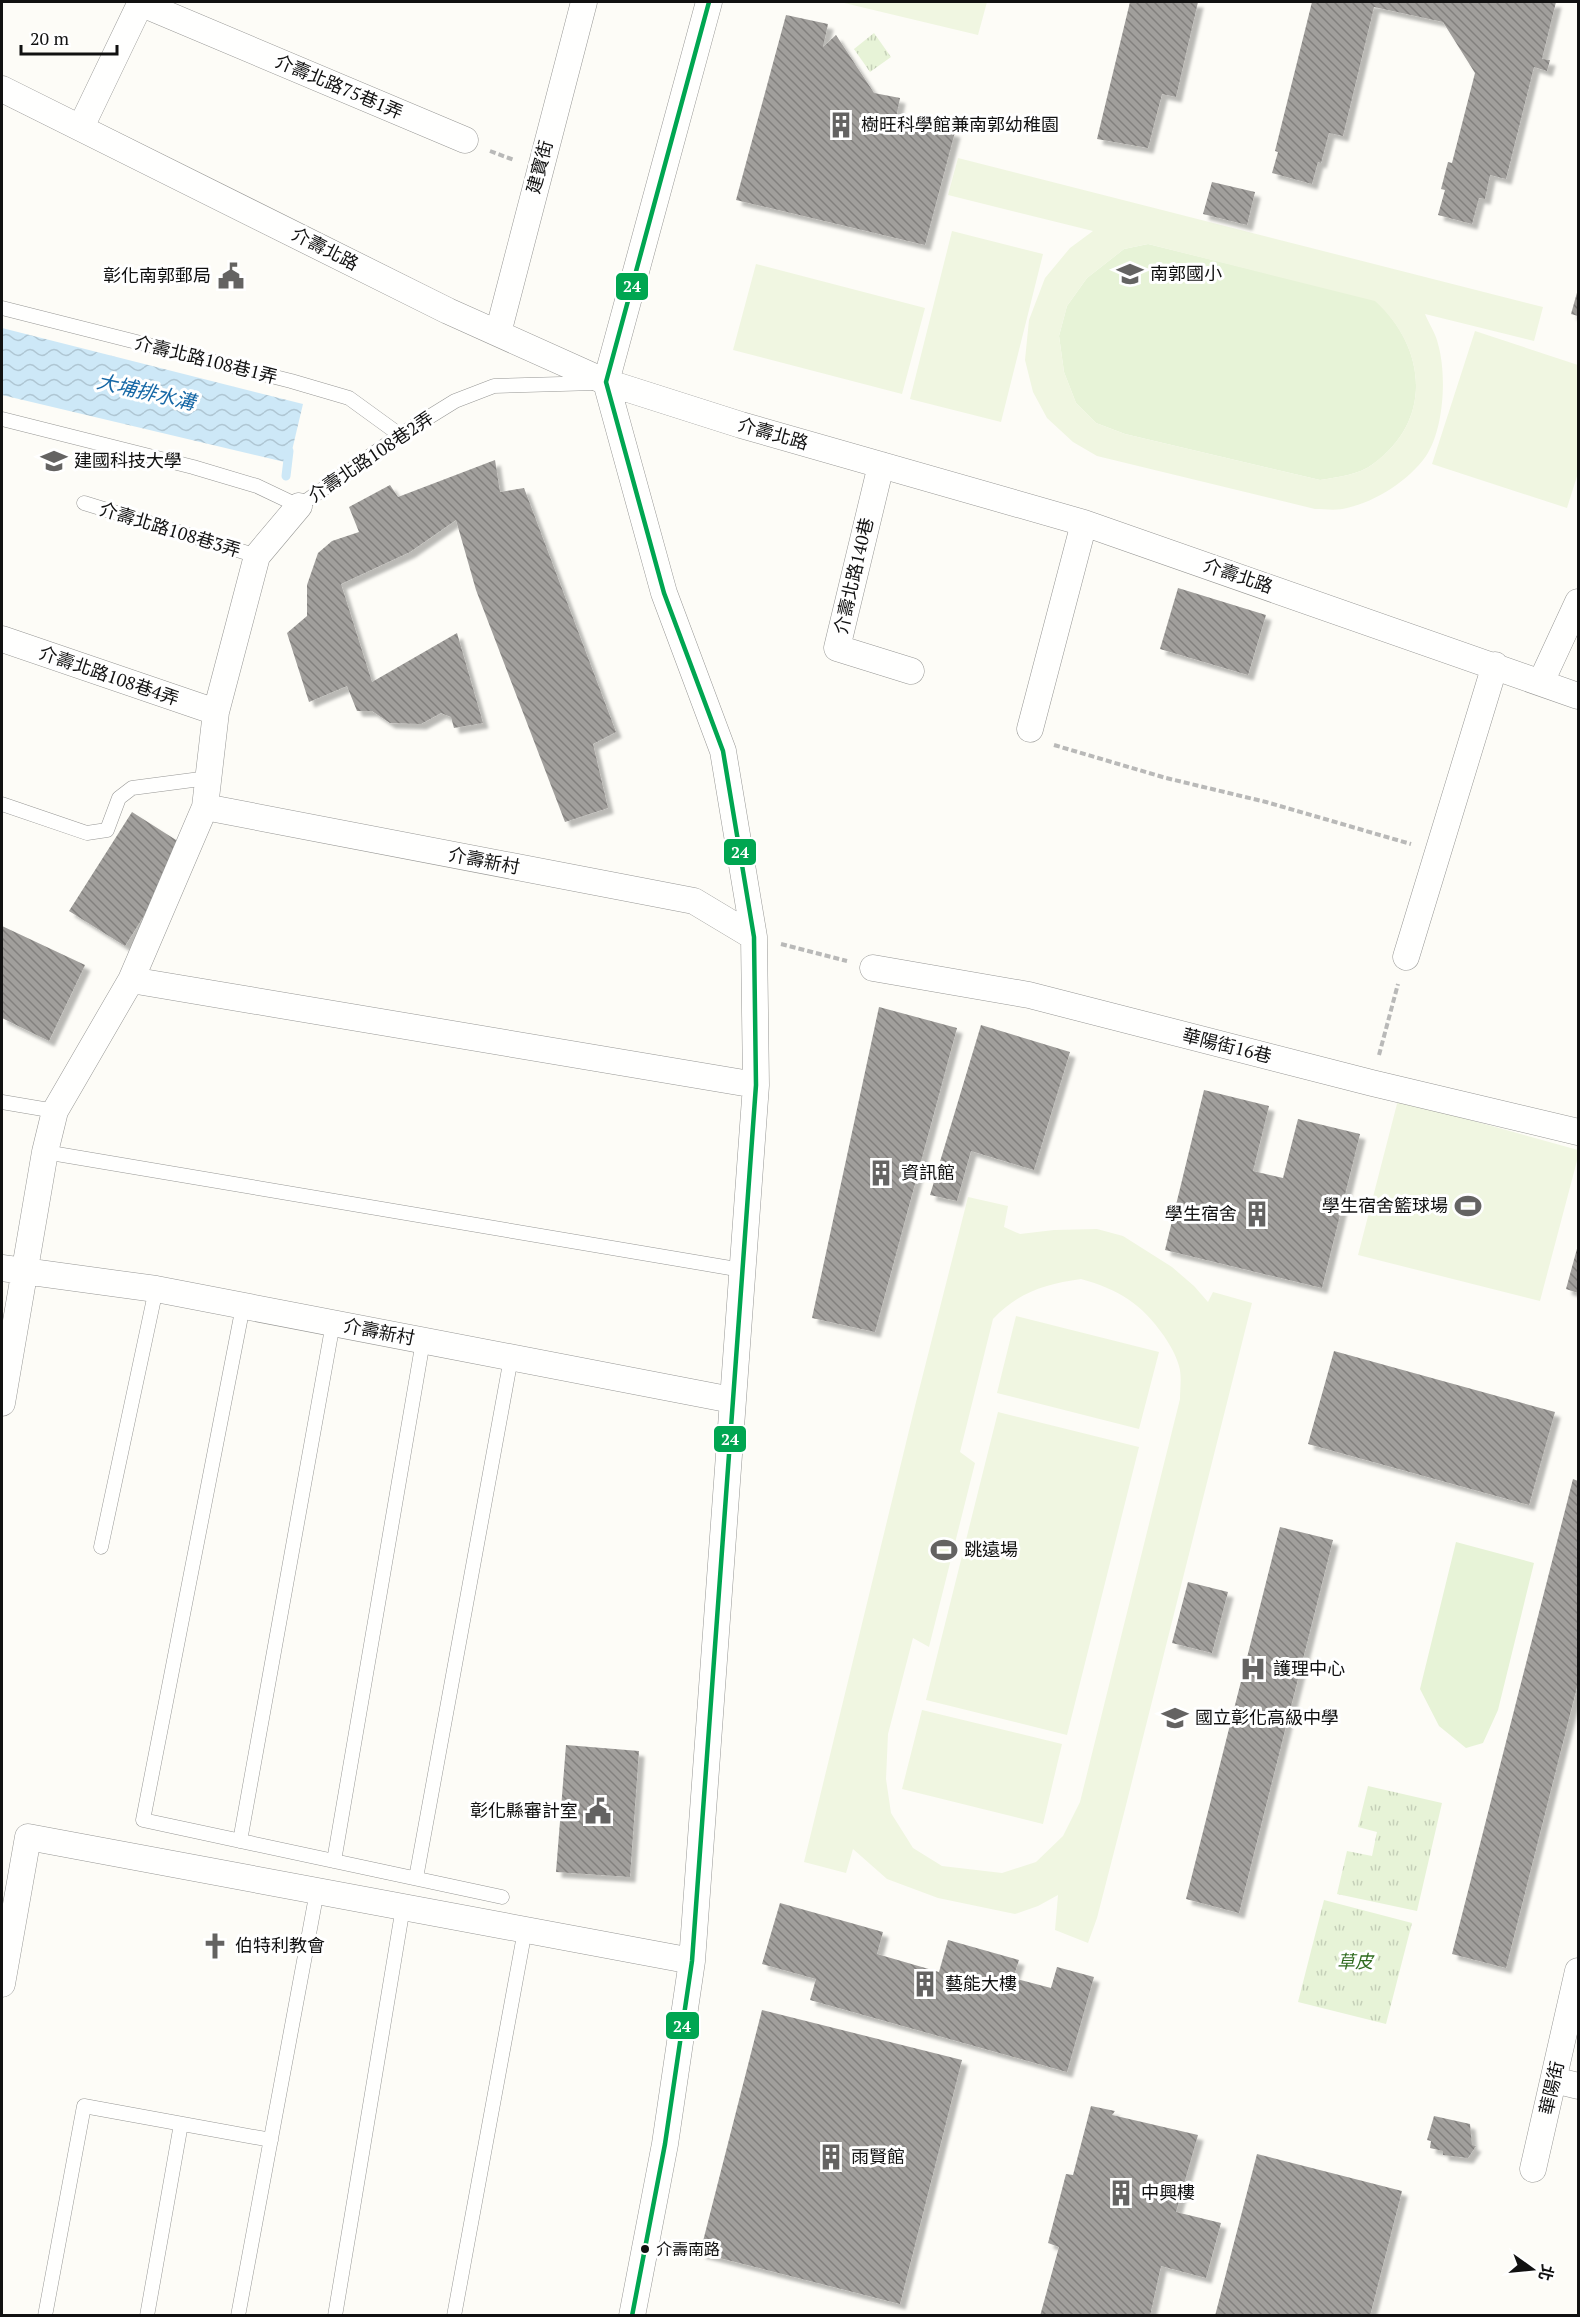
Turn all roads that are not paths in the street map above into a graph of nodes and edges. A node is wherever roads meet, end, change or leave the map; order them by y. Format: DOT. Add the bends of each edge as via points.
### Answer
graph roads {
  1 [pos="141,2"];
  2 [pos="584,2"];
  3 [pos="710,2"];
  4 [pos="2,89"];
  5 [pos="81,127"];
  6 [pos="465,140"];
  7 [pos="2,308"];
  8 [pos="498,333"];
  9 [pos="606,382"];
  10 [pos="2,418"];
  11 [pos="400,435"];
  12 [pos="881,465"];
  13 [pos="84,503"];
  14 [pos="299,506"];
  15 [pos="1084,523"];
  16 [pos="257,556"];
  17 [pos="1578,602"];
  18 [pos="2,639"];
  19 [pos="1495,665"];
  20 [pos="911,671"];
  21 [pos="1541,682"];
  22 [pos="1578,696"];
  23 [pos="216,712"];
  24 [pos="1030,729"];
  25 [pos="208,778"];
  26 [pos="2,804"];
  27 [pos="205,807"];
  28 [pos="754,937"];
  29 [pos="1406,957"];
  30 [pos="873,968"];
  31 [pos="131,980"];
  32 [pos="756,1085"];
  33 [pos="2,1102"];
  34 [pos="55,1111"];
  35 [pos="1578,1132"];
  36 [pos="45,1152"];
  37 [pos="13,1270"];
  38 [pos="742,1270"];
  39 [pos="156,1289"];
  40 [pos="243,1306"];
  41 [pos="333,1323"];
  42 [pos="423,1341"];
  43 [pos="511,1358"];
  44 [pos="732,1400"];
  45 [pos="2,1403"];
  46 [pos="101,1548"];
  47 [pos="240,1841"];
  48 [pos="334,1861"];
  49 [pos="416,1878"];
  50 [pos="317,1891"];
  51 [pos="502,1897"];
  52 [pos="403,1907"];
  53 [pos="7,1922"];
  54 [pos="525,1930"];
  55 [pos="692,1961"];
  56 [pos="1578,1971"];
  57 [pos="2,1984"];
  58 [pos="1566,2083"];
  59 [pos="181,2124"];
  60 [pos="271,2140"];
  61 [pos="1533,2169"];
  62 [pos="45,2316"];
  63 [pos="147,2316"];
  64 [pos="238,2316"];
  65 [pos="335,2316"];
  66 [pos="453,2316"];
  67 [pos="632,2316"];
  1 -- 5 [label="street"];
  1 -- 6 [label="street, 介壽北路75巷1弄"];
  2 -- 8 [label="street, 建寶街"];
  3 -- 9 [label="street"];
  4 -- 5 [label="street, 介壽北路"];
  5 -- 8 [label="street, 介壽北路"];
  7 -- 11 [label="lane, 介壽北路108巷1弄" via="349,398"];
  8 -- 9 [label="street, 介壽北路"];
  9 -- 11 [label="lane, 介壽北路108巷2弄" via="494,386 455,401"];
  9 -- 12 [label="street, 介壽北路"];
  9 -- 28 [label="street" via="664,593 723,751"];
  10 -- 14 [label="lane, 介壽北路108巷2弄" via="247,482"];
  11 -- 14 [label="lane, 介壽北路108巷2弄"];
  12 -- 15 [label="street, 介壽北路"];
  12 -- 20 [label="street, 介壽北路140巷" via="837,648"];
  13 -- 16 [label="lane, 介壽北路108巷3弄"];
  14 -- 16 [label="street"];
  15 -- 19 [label="street, 介壽北路"];
  15 -- 24 [label="street"];
  16 -- 23 [label="street"];
  17 -- 21 [label="street"];
  18 -- 23 [label="street, 介壽北路108巷4弄"];
  19 -- 21 [label="street, 介壽北路"];
  19 -- 29 [label="street"];
  21 -- 22 [label="street, 介壽北路"];
  23 -- 25 [label="street"];
  25 -- 26 [label="lane" via="132,788 119,798 107,830 87,833"];
  25 -- 27 [label="street"];
  27 -- 28 [label="street, 介壽新村" via="694,901"];
  27 -- 31 [label="street"];
  28 -- 32 [label="street"];
  30 -- 35 [label="street, 華陽街16巷" via="1029,995"];
  31 -- 32 [label="street"];
  31 -- 34 [label="street"];
  32 -- 38 [label="street"];
  33 -- 34 [label="lane"];
  34 -- 36 [label="street"];
  36 -- 37 [label="street"];
  36 -- 38 [label="lane"];
  37 -- 39 [label="street, 介壽新村"];
  37 -- 45 [label="street"];
  38 -- 44 [label="street"];
  39 -- 40 [label="street, 介壽新村"];
  39 -- 46 [label="lane"];
  40 -- 41 [label="street, 介壽新村"];
  40 -- 47 [label="lane" via="142,1820"];
  41 -- 42 [label="street, 介壽新村"];
  41 -- 47 [label="lane"];
  42 -- 43 [label="street, 介壽新村"];
  42 -- 48 [label="lane"];
  43 -- 44 [label="street, 介壽新村"];
  43 -- 49 [label="lane"];
  44 -- 55 [label="street"];
  47 -- 48 [label="lane"];
  48 -- 49 [label="lane"];
  49 -- 51 [label="lane"];
  50 -- 52 [label="street"];
  50 -- 53 [label="street" via="28,1837"];
  50 -- 60 [label="lane"];
  52 -- 54 [label="street"];
  52 -- 65 [label="lane"];
  53 -- 57 [label="street"];
  54 -- 55 [label="street"];
  54 -- 66 [label="lane"];
  55 -- 67 [label="street" via="665,2144"];
  56 -- 58 [label="street, 華陽街"];
  58 -- 61 [label="street, 華陽街"];
  59 -- 60 [label="lane"];
  59 -- 62 [label="lane" via="84,2106"];
  59 -- 63 [label="lane"];
  60 -- 64 [label="lane"];
}
